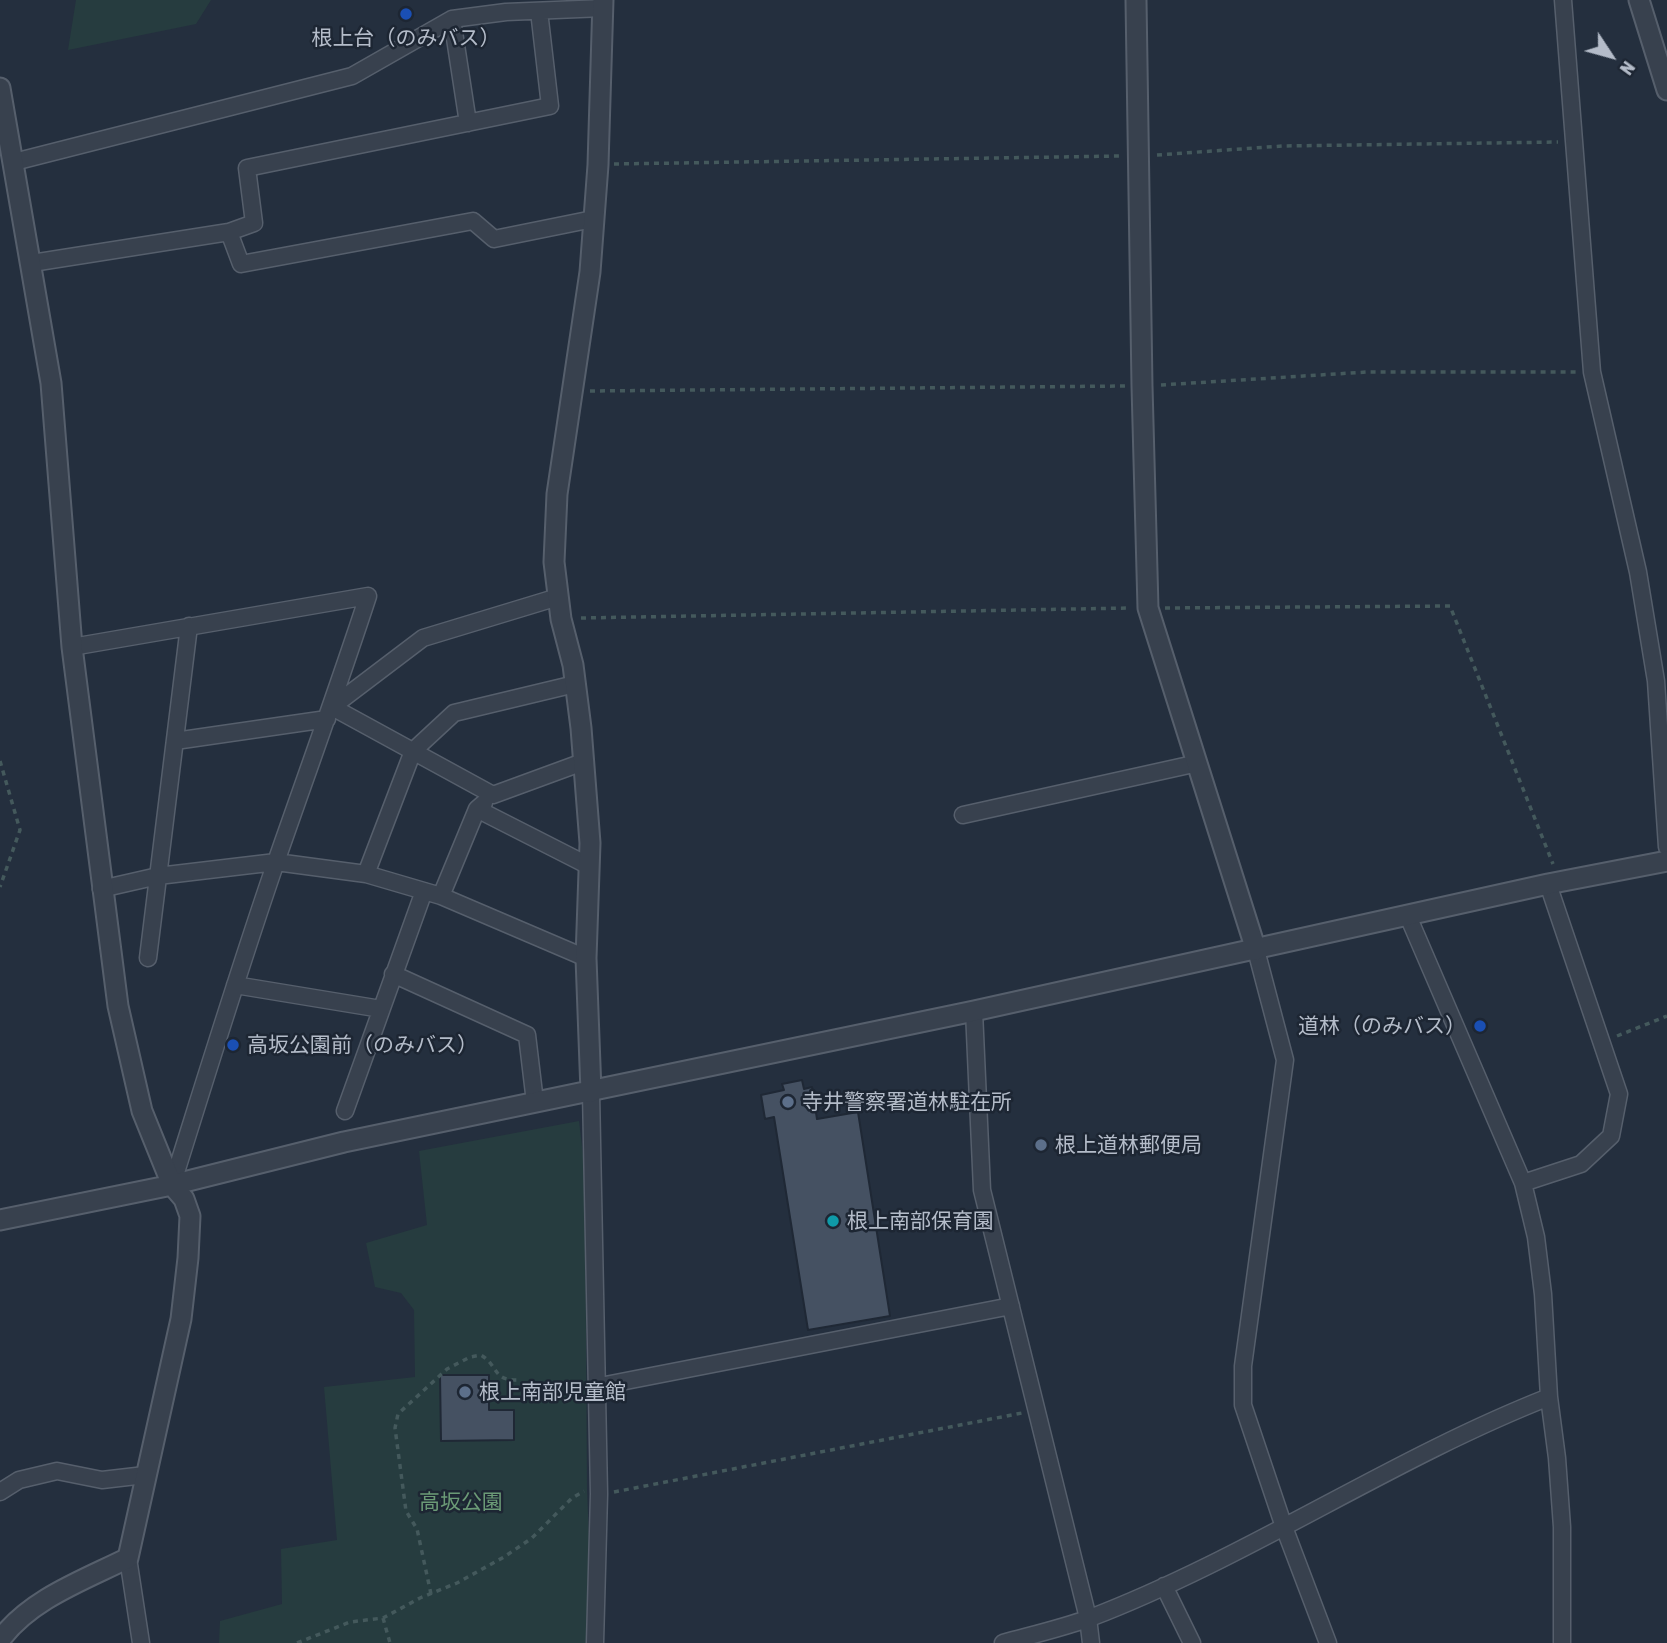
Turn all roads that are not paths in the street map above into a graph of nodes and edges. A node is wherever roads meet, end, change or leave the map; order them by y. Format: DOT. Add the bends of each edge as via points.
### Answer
graph roads {
  1 [pos="1136,0"];
  2 [pos="1563,0"];
  3 [pos="1639,0"];
  4 [pos="603,4"];
  5 [pos="507,6"];
  6 [pos="538,11"];
  7 [pos="452,19"];
  8 [pos="0,88"];
  9 [pos="1667,90"];
  10 [pos="468,123"];
  11 [pos="14,162"];
  12 [pos="593,219"];
  13 [pos="229,232"];
  14 [pos="32,263"];
  15 [pos="558,597"];
  16 [pos="189,626"];
  17 [pos="72,647"];
  18 [pos="575,684"];
  19 [pos="330,713"];
  20 [pos="175,741"];
  21 [pos="413,751"];
  22 [pos="583,762"];
  23 [pos="1198,763"];
  24 [pos="493,795"];
  25 [pos="477,809"];
  26 [pos="963,815"];
  27 [pos="1667,847"];
  28 [pos="1667,861"];
  29 [pos="276,862"];
  30 [pos="589,866"];
  31 [pos="366,874"];
  32 [pos="158,876"];
  33 [pos="1555,883"];
  34 [pos="102,890"];
  35 [pos="424,891"];
  36 [pos="441,896"];
  37 [pos="1408,916"];
  38 [pos="1256,950"];
  39 [pos="148,958"];
  40 [pos="586,958"];
  41 [pos="393,974"];
  42 [pos="234,985"];
  43 [pos="381,1009"];
  44 [pos="974,1011"];
  45 [pos="591,1092"];
  46 [pos="535,1102"];
  47 [pos="345,1111"];
  48 [pos="1523,1183"];
  49 [pos="172,1185"];
  50 [pos="0,1220"];
  51 [pos="1011,1306"];
  52 [pos="595,1387"];
  53 [pos="1549,1397"];
  54 [pos="145,1475"];
  55 [pos="0,1492"];
  56 [pos="1284,1527"];
  57 [pos="128,1558"];
  58 [pos="1164,1586"];
  59 [pos="1088,1618"];
  60 [pos="0,1640"];
  61 [pos="141,1643"];
  62 [pos="595,1643"];
  63 [pos="1003,1643"];
  64 [pos="1091,1643"];
  65 [pos="1192,1643"];
  66 [pos="1328,1643"];
  67 [pos="1562,1643"];
  1 -- 23 [label="street" via="1148,608"];
  2 -- 27 [label="street" via="1592,372 1638,572 1656,681"];
  3 -- 9 [label="street"];
  4 -- 6 [label="street"];
  4 -- 12 [label="street"];
  5 -- 6 [label="street"];
  5 -- 7 [label="street"];
  6 -- 10 [label="street" via="550,106"];
  7 -- 10 [label="street"];
  7 -- 11 [label="street" via="352,76"];
  8 -- 11 [label="street"];
  10 -- 13 [label="street" via="247,168 254,223"];
  11 -- 14 [label="street"];
  12 -- 13 [label="street" via="494,239 473,221 240,264"];
  12 -- 15 [label="street" via="590,272 557,494 554,562"];
  13 -- 14 [label="street"];
  14 -- 17 [label="street" via="51,383"];
  15 -- 18 [label="street"];
  15 -- 19 [label="street" via="423,638"];
  16 -- 17 [label="street"];
  16 -- 19 [label="street" via="368,596"];
  16 -- 20 [label="street"];
  17 -- 34 [label="street"];
  18 -- 21 [label="street" via="454,713"];
  18 -- 22 [label="street"];
  19 -- 20 [label="street"];
  19 -- 21 [label="street"];
  19 -- 29 [label="street"];
  20 -- 32 [label="street"];
  21 -- 24 [label="street"];
  21 -- 31 [label="street"];
  22 -- 24 [label="street"];
  22 -- 30 [label="street"];
  23 -- 26 [label="street"];
  23 -- 38 [label="street"];
  24 -- 25 [label="street"];
  25 -- 30 [label="street"];
  25 -- 36 [label="street"];
  28 -- 33 [label="street"];
  29 -- 31 [label="street"];
  29 -- 32 [label="street"];
  29 -- 42 [label="street"];
  30 -- 40 [label="street"];
  31 -- 35 [label="street"];
  32 -- 34 [label="street"];
  32 -- 39 [label="street"];
  33 -- 37 [label="street"];
  33 -- 48 [label="street" via="1619,1094 1611,1136 1581,1164"];
  34 -- 49 [label="street" via="118,1006 142,1111"];
  35 -- 36 [label="street"];
  35 -- 41 [label="street"];
  36 -- 40 [label="street"];
  37 -- 38 [label="street"];
  37 -- 48 [label="street"];
  38 -- 44 [label="street"];
  38 -- 56 [label="street" via="1285,1060 1243,1366 1243,1405"];
  40 -- 45 [label="street"];
  41 -- 43 [label="street"];
  41 -- 46 [label="street" via="527,1035"];
  42 -- 43 [label="street"];
  42 -- 49 [label="street"];
  43 -- 47 [label="street"];
  44 -- 45 [label="street"];
  44 -- 51 [label="street" via="982,1190"];
  45 -- 46 [label="street"];
  45 -- 52 [label="street"];
  46 -- 49 [label="street" via="344,1142"];
  48 -- 53 [label="street" via="1543,1294"];
  49 -- 50 [label="street"];
  49 -- 54 [label="street" via="190,1216 188,1258 181,1319"];
  51 -- 52 [label="street"];
  51 -- 59 [label="street"];
  52 -- 62 [label="street"];
  53 -- 56 [label="street" via="1492,1420"];
  53 -- 67 [label="street" via="1562,1527"];
  54 -- 55 [label="street" via="102,1480 57,1471 19,1480"];
  54 -- 57 [label="street"];
  56 -- 58 [label="street"];
  56 -- 66 [label="street"];
  57 -- 60 [label="street" via="51,1597"];
  57 -- 61 [label="street"];
  58 -- 59 [label="street"];
  58 -- 65 [label="street"];
  59 -- 63 [label="street"];
  59 -- 64 [label="street"];
}
